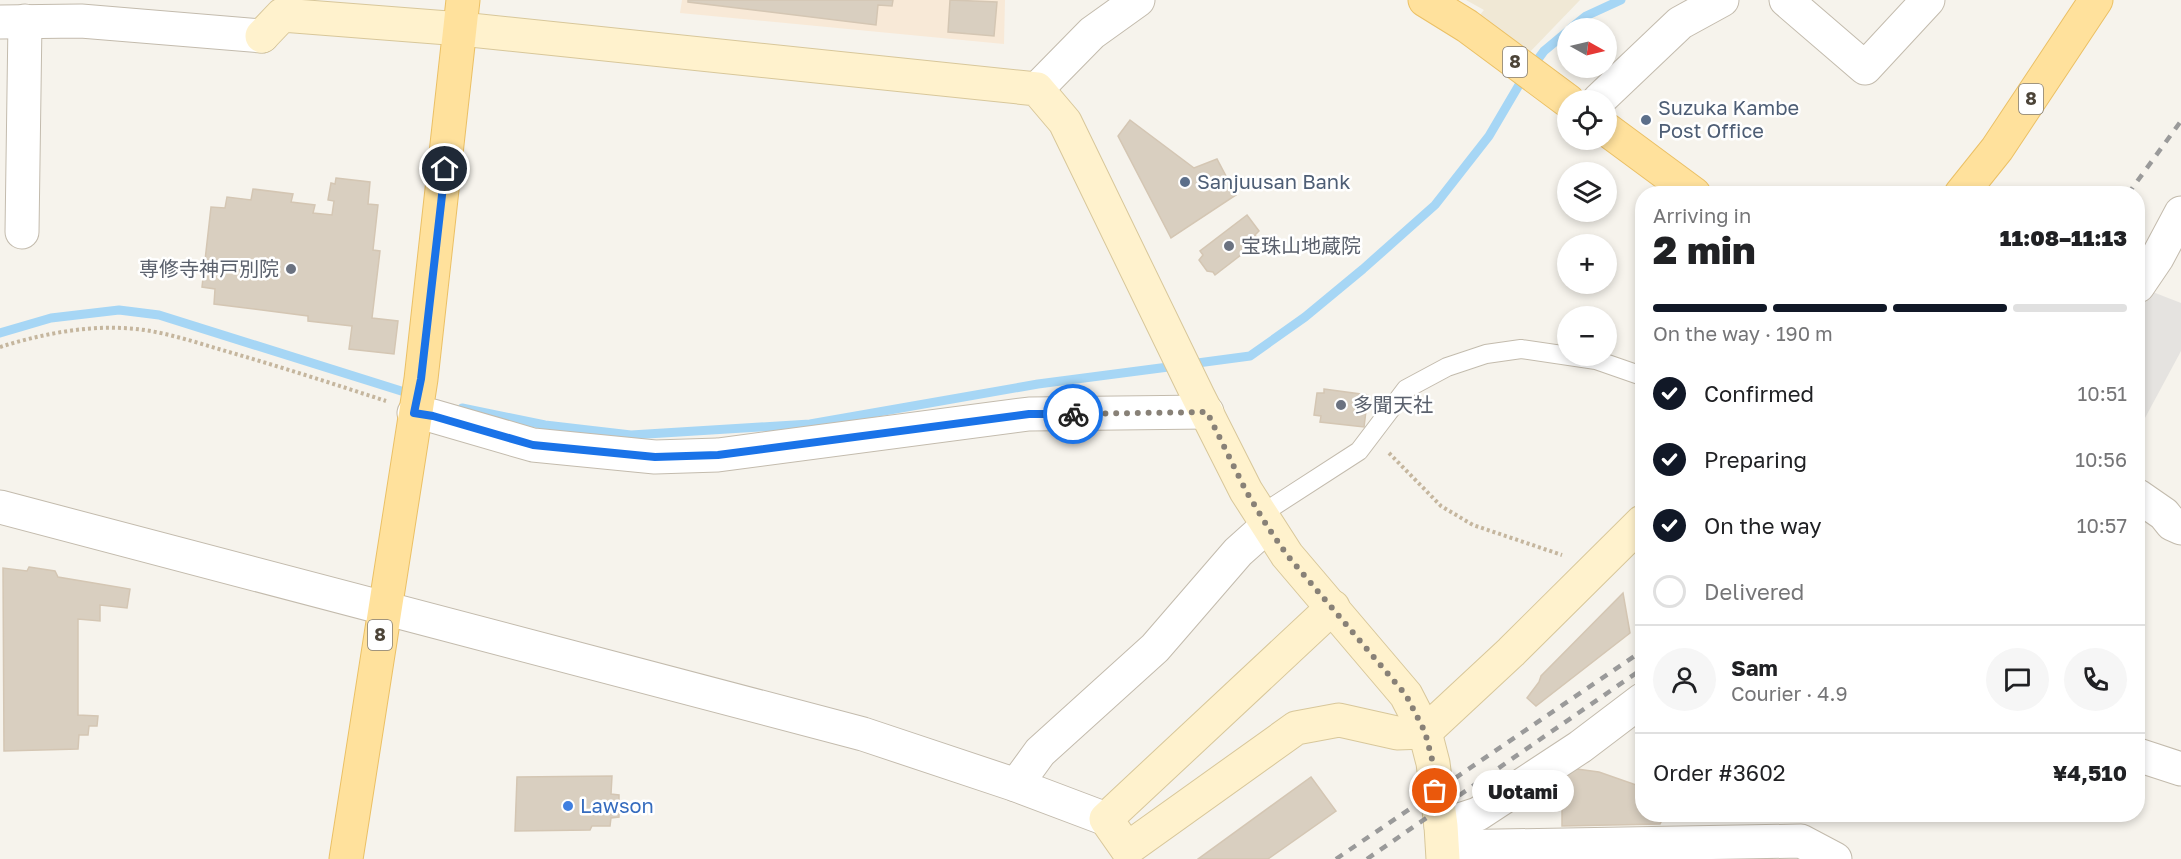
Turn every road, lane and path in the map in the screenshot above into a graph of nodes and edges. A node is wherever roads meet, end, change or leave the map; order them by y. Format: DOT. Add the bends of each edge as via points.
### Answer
graph roads {
  1 [pos="1138,0"];
  2 [pos="1425,0"];
  3 [pos="1722,0"];
  4 [pos="1786,0"];
  5 [pos="1929,0"];
  6 [pos="2096,0"];
  7 [pos="462,14"];
  8 [pos="12,22"];
  9 [pos="1037,89"];
  10 [pos="1610,90"];
  11 [pos="1557,93"];
  12 [pos="1617,137"];
  13 [pos="1683,186"];
  14 [pos="1967,186"];
  15 [pos="2181,213"];
  16 [pos="22,232"];
  17 [pos="2169,263"];
  18 [pos="2145,281"];
  19 [pos="0,347"];
  20 [pos="1635,374"];
  21 [pos="1202,404"];
  22 [pos="415,412"];
  23 [pos="1371,436"];
  24 [pos="2145,501"];
  25 [pos="0,507"];
  26 [pos="1264,520"];
  27 [pos="2181,528"];
  28 [pos="1635,529"];
  29 [pos="1566,556"];
  30 [pos="1333,607"];
  31 [pos="384,608"];
  32 [pos="1635,707"];
  33 [pos="1425,732"];
  34 [pos="2145,757"];
  35 [pos="2181,769"];
  36 [pos="1016,785"];
  37 [pos="1106,819"];
  38 [pos="1714,829"];
  39 [pos="1442,844"];
  40 [pos="1689,851"];
  41 [pos="1561,852"];
  42 [pos="1121,854"];
  43 [pos="346,859"];
  44 [pos="1835,859"];
  1 -- 9 [label="street" via="1092,33"];
  2 -- 11 [label="main road, 8"];
  3 -- 10 [label="street" via="1680,23"];
  4 -- 5 [label="street" via="1865,68"];
  6 -- 14 [label="main road, 8" via="1997,149"];
  7 -- 8 [label="street" via="282,15 262,36 81,21"];
  7 -- 9 [label="street"];
  7 -- 22 [label="main road, 8"];
  8 -- 16 [label="street"];
  9 -- 21 [label="street" via="1065,122"];
  12 -- 13 [label="main road"];
  15 -- 17 [label="street"];
  17 -- 18 [label="street"];
  19 -- 22 [label="path" via="90,328 155,332 302,373"];
  20 -- 23 [label="lane" via="1596,360 1521,350 1486,354 1447,366 1406,388"];
  21 -- 22 [label="street" via="1029,414 718,455 655,457 533,445"];
  21 -- 26 [label="street"];
  22 -- 31 [label="main road, 8"];
  23 -- 26 [label="lane" via="1359,451"];
  23 -- 29 [label="path" via="1440,506 1473,525"];
  24 -- 27 [label="street"];
  25 -- 31 [label="street"];
  26 -- 30 [label="street" via="1287,555"];
  26 -- 36 [label="street" via="1155,648 1040,752"];
  28 -- 33 [label="street"];
  30 -- 33 [label="street" via="1406,695"];
  30 -- 37 [label="street"];
  31 -- 36 [label="street" via="863,734"];
  31 -- 43 [label="main road, 8"];
  32 -- 39 [label="street" via="1478,814"];
  33 -- 39 [label="street" via="1433,763"];
  33 -- 42 [label="street" via="1397,733 1339,720 1296,728"];
  34 -- 35 [label="street"];
  36 -- 37 [label="street"];
  37 -- 42 [label="street"];
  38 -- 40 [label="street"];
  38 -- 44 [label="street" via="1801,841"];
  39 -- 41 [label="street"];
  40 -- 41 [label="street"];
}
